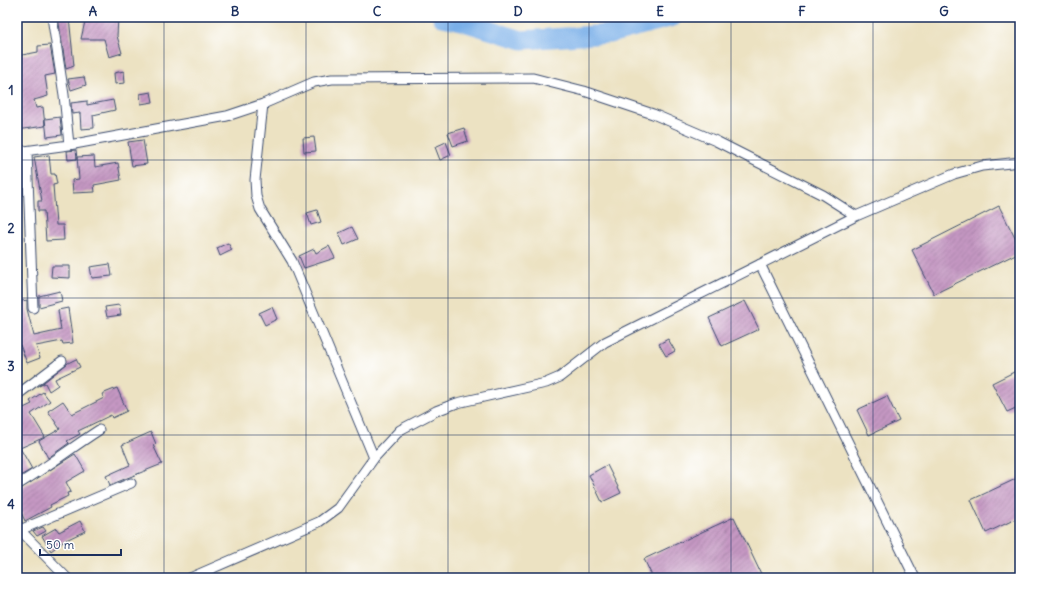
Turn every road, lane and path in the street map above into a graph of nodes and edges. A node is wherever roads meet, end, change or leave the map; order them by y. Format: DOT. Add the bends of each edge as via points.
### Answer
graph roads {
  1 [pos="52,17"];
  2 [pos="263,104"];
  3 [pos="69,145"];
  4 [pos="17,152"];
  5 [pos="27,152"];
  6 [pos="1020,162"];
  7 [pos="856,216"];
  8 [pos="760,264"];
  9 [pos="33,308"];
  10 [pos="62,361"];
  11 [pos="17,395"];
  12 [pos="99,430"];
  13 [pos="374,458"];
  14 [pos="131,483"];
  15 [pos="17,485"];
  16 [pos="18,527"];
  17 [pos="67,578"];
  18 [pos="190,578"];
  19 [pos="915,578"];
  1 -- 3 [label="street"];
  2 -- 3 [label="street" via="227,116"];
  2 -- 7 [label="street" via="314,82 332,79 533,78 584,91 653,114 716,141 823,195"];
  2 -- 13 [label="street" via="255,180 260,210 292,261"];
  3 -- 5 [label="street"];
  4 -- 5 [label="street"];
  5 -- 9 [label="street"];
  6 -- 7 [label="street" via="982,166 954,174"];
  7 -- 8 [label="street"];
  8 -- 13 [label="street" via="605,342 560,377 546,383 470,400 436,411 400,430"];
  8 -- 19 [label="street"];
  10 -- 11 [label="street"];
  12 -- 15 [label="street" via="67,450 52,464"];
  13 -- 18 [label="street" via="338,508 319,522"];
  14 -- 16 [label="street"];
  16 -- 17 [label="street"];
}
